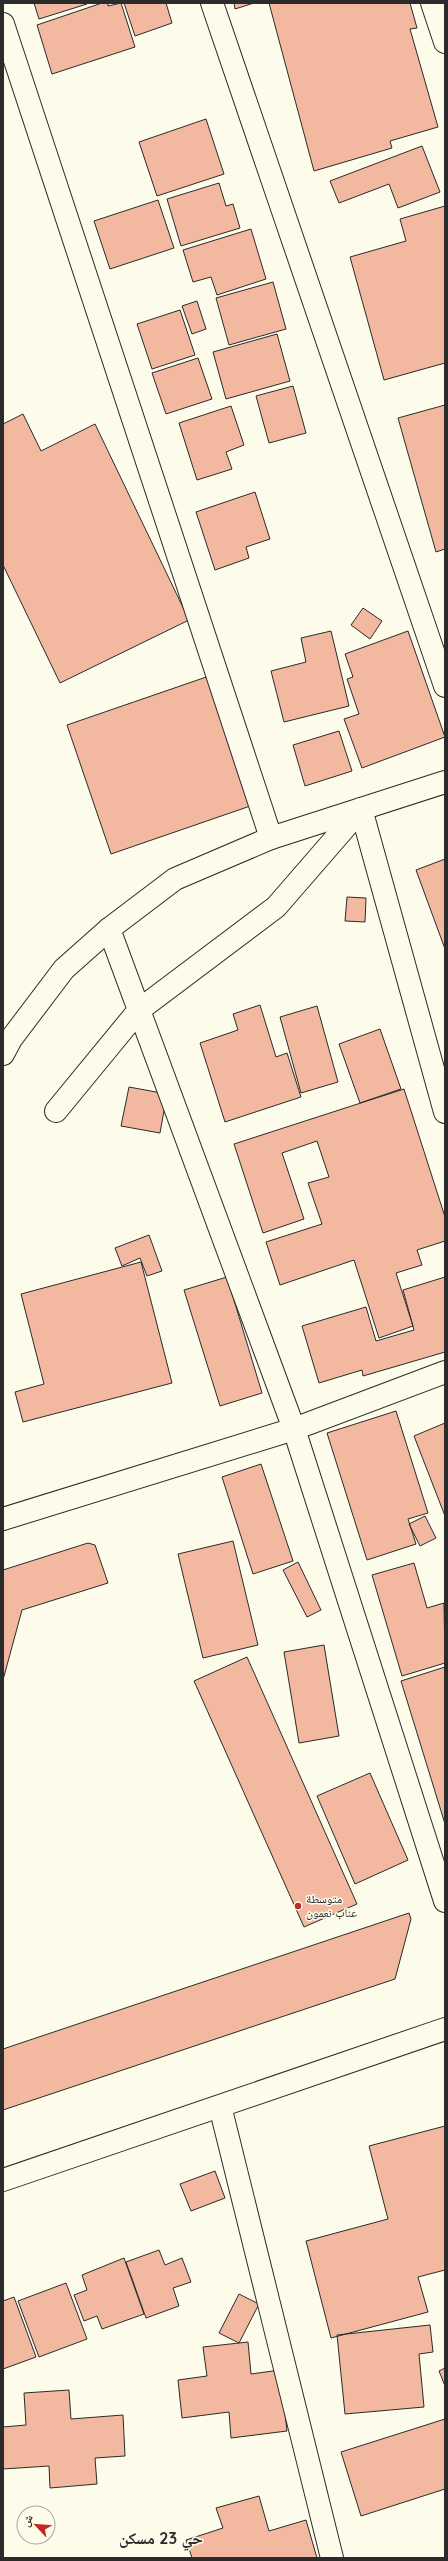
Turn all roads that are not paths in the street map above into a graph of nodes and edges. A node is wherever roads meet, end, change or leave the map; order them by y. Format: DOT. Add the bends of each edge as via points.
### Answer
graph roads {
  1 [pos="212,3"];
  2 [pos="432,3"];
  3 [pos="3,24"];
  4 [pos="445,42"];
  5 [pos="445,686"];
  6 [pos="445,782"];
  7 [pos="362,809"];
  8 [pos="271,838"];
  9 [pos="109,930"];
  10 [pos="139,1010"];
  11 [pos="3,1054"];
  12 [pos="56,1111"];
  13 [pos="445,1112"];
  14 [pos="445,1372"];
  15 [pos="294,1429"];
  16 [pos="3,1519"];
  17 [pos="445,1901"];
  18 [pos="445,2030"];
  19 [pos="220,2106"];
  20 [pos="3,2180"];
  21 [pos="332,2558"];
  1 -- 5 [label="street"];
  2 -- 4 [label="street"];
  3 -- 8 [label="street"];
  6 -- 7 [label="street"];
  7 -- 8 [label="street"];
  7 -- 10 [label="street" via="276,907"];
  7 -- 13 [label="street"];
  8 -- 9 [label="street" via="175,879"];
  9 -- 10 [label="street"];
  9 -- 11 [label="street" via="64,969 11,1039"];
  10 -- 12 [label="street"];
  10 -- 15 [label="street"];
  14 -- 15 [label="street"];
  15 -- 16 [label="street"];
  15 -- 17 [label="street"];
  18 -- 19 [label="street"];
  19 -- 20 [label="street"];
  19 -- 21 [label="street"];
}
